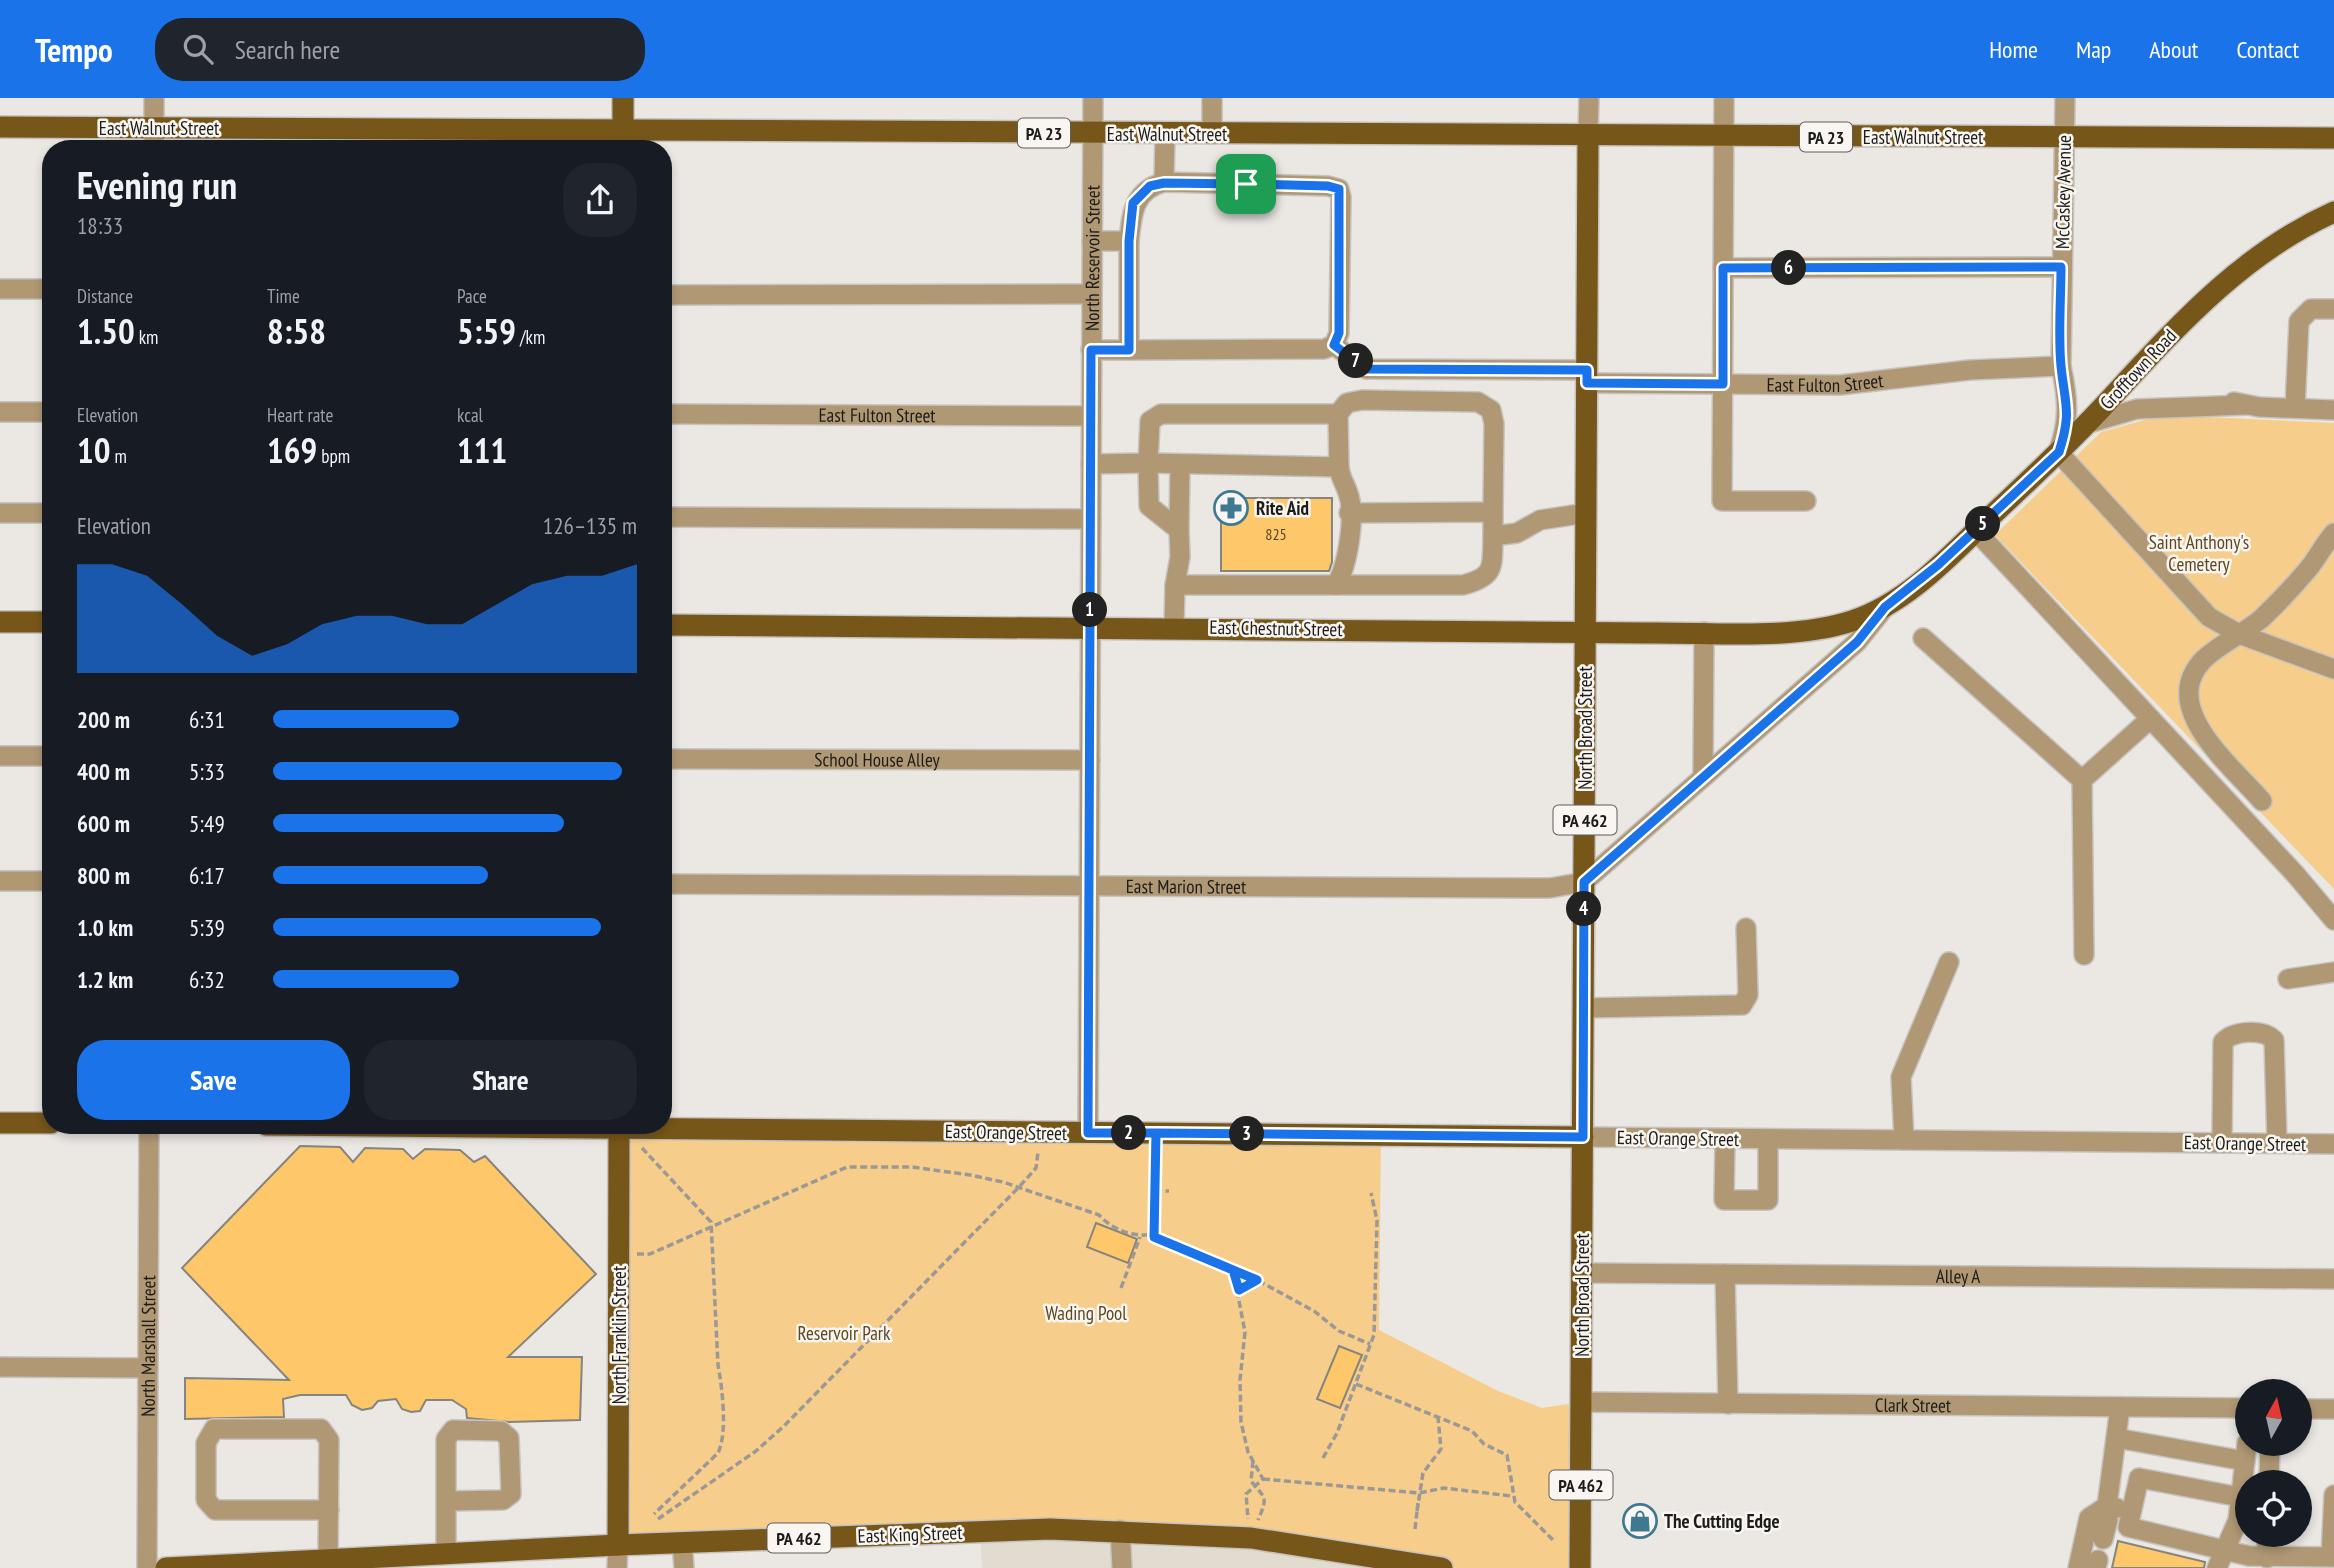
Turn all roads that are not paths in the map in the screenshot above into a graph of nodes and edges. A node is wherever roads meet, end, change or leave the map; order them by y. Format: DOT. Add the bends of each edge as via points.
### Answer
graph roads {
  1 [pos="154,98"];
  2 [pos="623,98"];
  3 [pos="1093,98"];
  4 [pos="1212,98"];
  5 [pos="1589,98"];
  6 [pos="1724,98"];
  7 [pos="2065,98"];
  8 [pos="0,127"];
  9 [pos="1092,133"];
  10 [pos="1165,134"];
  11 [pos="1212,134"];
  12 [pos="1588,136"];
  13 [pos="1724,136"];
  14 [pos="154,138"];
  15 [pos="2064,138"];
  16 [pos="2334,138"];
  17 [pos="623,140"];
  18 [pos="1164,183"];
  19 [pos="2334,212"];
  20 [pos="1092,241"];
  21 [pos="1129,241"];
  22 [pos="2061,267"];
  23 [pos="1723,268"];
  24 [pos="0,289"];
  25 [pos="42,289"];
  26 [pos="1092,294"];
  27 [pos="672,295"];
  28 [pos="2334,309"];
  29 [pos="1334,345"];
  30 [pos="1091,350"];
  31 [pos="1129,350"];
  32 [pos="2061,366"];
  33 [pos="1587,376"];
  34 [pos="1723,384"];
  35 [pos="2216,396"];
  36 [pos="2246,405"];
  37 [pos="2295,408"];
  38 [pos="2334,410"];
  39 [pos="0,412"];
  40 [pos="42,412"];
  41 [pos="672,414"];
  42 [pos="1339,414"];
  43 [pos="1091,416"];
  44 [pos="2086,424"];
  45 [pos="2059,452"];
  46 [pos="1148,463"];
  47 [pos="1091,464"];
  48 [pos="1180,464"];
  49 [pos="1339,473"];
  50 [pos="1806,501"];
  51 [pos="1493,512"];
  52 [pos="0,513"];
  53 [pos="42,513"];
  54 [pos="1349,513"];
  55 [pos="1586,513"];
  56 [pos="672,517"];
  57 [pos="1091,519"];
  58 [pos="1179,530"];
  59 [pos="1976,531"];
  60 [pos="2334,534"];
  61 [pos="1493,536"];
  62 [pos="1175,585"];
  63 [pos="1336,585"];
  64 [pos="1885,607"];
  65 [pos="0,622"];
  66 [pos="42,622"];
  67 [pos="672,625"];
  68 [pos="1090,626"];
  69 [pos="1174,627"];
  70 [pos="1586,631"];
  71 [pos="1703,632"];
  72 [pos="2239,634"];
  73 [pos="1923,638"];
  74 [pos="2332,665"];
  75 [pos="2150,719"];
  76 [pos="0,756"];
  77 [pos="42,756"];
  78 [pos="672,759"];
  79 [pos="1090,760"];
  80 [pos="1703,777"];
  81 [pos="2082,780"];
  82 [pos="2262,801"];
  83 [pos="0,881"];
  84 [pos="42,881"];
  85 [pos="1584,882"];
  86 [pos="672,884"];
  87 [pos="1089,886"];
  88 [pos="2334,920"];
  89 [pos="1746,928"];
  90 [pos="2084,955"];
  91 [pos="1949,962"];
  92 [pos="2334,972"];
  93 [pos="2288,979"];
  94 [pos="1583,1008"];
  95 [pos="0,1123"];
  96 [pos="42,1124"];
  97 [pos="672,1128"];
  98 [pos="1088,1133"];
  99 [pos="149,1134"];
  100 [pos="619,1134"];
  101 [pos="1583,1137"];
  102 [pos="1725,1139"];
  103 [pos="1768,1139"];
  104 [pos="1904,1140"];
  105 [pos="2222,1143"];
  106 [pos="2277,1143"];
  107 [pos="2334,1144"];
  108 [pos="1582,1273"];
  109 [pos="1725,1274"];
  110 [pos="2334,1279"];
  111 [pos="0,1367"];
  112 [pos="148,1368"];
  113 [pos="1581,1402"];
  114 [pos="1728,1404"];
  115 [pos="2120,1407"];
  116 [pos="2235,1408"];
  117 [pos="2312,1409"];
  118 [pos="2334,1409"];
  119 [pos="2116,1438"];
  120 [pos="2235,1451"];
  121 [pos="2334,1495"];
  122 [pos="2235,1496"];
  123 [pos="446,1501"];
  124 [pos="2107,1506"];
  125 [pos="329,1510"];
  126 [pos="2130,1520"];
  127 [pos="2235,1527"];
  128 [pos="1120,1530"];
  129 [pos="2103,1539"];
  130 [pos="682,1542"];
  131 [pos="618,1545"];
  132 [pos="446,1554"];
  133 [pos="2333,1557"];
  134 [pos="2221,1559"];
  135 [pos="328,1560"];
  136 [pos="2254,1561"];
  137 [pos="147,1568"];
  138 [pos="166,1568"];
  139 [pos="617,1568"];
  140 [pos="684,1568"];
  141 [pos="1122,1568"];
  142 [pos="1442,1568"];
  143 [pos="1580,1568"];
  144 [pos="2078,1568"];
  1 -- 14 [label="street"];
  2 -- 17 [label="main road"];
  3 -- 9 [label="street, North Reservoir Street"];
  4 -- 11 [label="street"];
  5 -- 12 [label="street, North Broad Street"];
  6 -- 13 [label="street"];
  7 -- 15 [label="street, McCaskey Avenue"];
  8 -- 14 [label="main road, East Walnut Street / PA 23"];
  9 -- 10 [label="main road, East Walnut Street / PA 23"];
  9 -- 17 [label="main road, East Walnut Street / PA 23"];
  9 -- 20 [label="street, North Reservoir Street"];
  10 -- 11 [label="main road, East Walnut Street / PA 23"];
  10 -- 18 [label="street"];
  11 -- 12 [label="main road, East Walnut Street / PA 23"];
  12 -- 13 [label="main road, East Walnut Street / PA 23"];
  12 -- 33 [label="main road, North Broad Street / PA 462"];
  13 -- 15 [label="main road, East Walnut Street / PA 23"];
  13 -- 23 [label="street"];
  14 -- 17 [label="main road, East Walnut Street / PA 23"];
  15 -- 16 [label="main road, East Walnut Street / PA 23"];
  15 -- 22 [label="street, McCaskey Avenue"];
  18 -- 21 [label="street" via="1150,186 1133,203"];
  18 -- 29 [label="street" via="1339,189 1339,333"];
  19 -- 44 [label="main road, Grofftown Road" via="2265,251 2217,288"];
  20 -- 21 [label="street"];
  20 -- 26 [label="street, North Reservoir Street"];
  21 -- 31 [label="street"];
  22 -- 23 [label="street"];
  22 -- 32 [label="street, McCaskey Avenue"];
  23 -- 34 [label="street"];
  24 -- 25 [label="street"];
  26 -- 27 [label="street"];
  26 -- 30 [label="street, North Reservoir Street"];
  28 -- 37 [label="street" via="2311,309 2299,320"];
  29 -- 31 [label="street" via="1324,349"];
  29 -- 33 [label="street, East Fulton Street" via="1366,369"];
  30 -- 31 [label="street"];
  30 -- 43 [label="street, North Reservoir Street"];
  32 -- 34 [label="street, East Fulton Street" via="1970,370 1840,385"];
  32 -- 45 [label="street, McCaskey Avenue" via="2068,408"];
  33 -- 34 [label="street, East Fulton Street"];
  33 -- 55 [label="main road, North Broad Street / PA 462"];
  34 -- 50 [label="street" via="1721,501"];
  35 -- 36 [label="street"];
  36 -- 37 [label="street"];
  36 -- 44 [label="street" via="2137,409"];
  37 -- 38 [label="street"];
  39 -- 40 [label="street"];
  41 -- 43 [label="street, East Fulton Street"];
  42 -- 46 [label="street" via="1161,414 1150,421"];
  42 -- 49 [label="street"];
  42 -- 51 [label="street" via="1347,403 1362,400 1478,401 1491,410 1494,424"];
  43 -- 47 [label="street, North Reservoir Street"];
  44 -- 45 [label="main road, Grofftown Road"];
  45 -- 59 [label="main road, Grofftown Road"];
  45 -- 72 [label="street" via="2209,617"];
  46 -- 47 [label="street"];
  46 -- 48 [label="street"];
  46 -- 58 [label="street" via="1149,506"];
  47 -- 57 [label="street, North Reservoir Street"];
  48 -- 49 [label="street"];
  48 -- 58 [label="street"];
  49 -- 54 [label="street" via="1349,494"];
  51 -- 54 [label="street"];
  51 -- 61 [label="street"];
  52 -- 53 [label="street"];
  54 -- 63 [label="street" via="1345,569"];
  55 -- 61 [label="street" via="1540,520 1517,533"];
  55 -- 70 [label="main road, North Broad Street / PA 462"];
  56 -- 57 [label="street"];
  57 -- 68 [label="street, North Reservoir Street"];
  58 -- 62 [label="street"];
  59 -- 64 [label="main road, Grofftown Road"];
  59 -- 75 [label="street"];
  60 -- 72 [label="street" via="2279,602"];
  61 -- 63 [label="street" via="1492,567 1483,579 1463,585"];
  62 -- 63 [label="street"];
  62 -- 69 [label="street"];
  64 -- 71 [label="main road, East Chestnut Street" via="1812,630"];
  64 -- 80 [label="street, Grofftown Road" via="1857,642"];
  65 -- 66 [label="main road"];
  67 -- 68 [label="main road, East Chestnut Street"];
  68 -- 69 [label="main road, East Chestnut Street"];
  68 -- 79 [label="street, North Reservoir Street"];
  69 -- 70 [label="main road, East Chestnut Street"];
  70 -- 71 [label="main road, East Chestnut Street"];
  70 -- 85 [label="main road, North Broad Street / PA 462"];
  71 -- 80 [label="street"];
  72 -- 74 [label="street"];
  72 -- 82 [label="street" via="2212,652 2192,676 2190,709 2199,728"];
  73 -- 81 [label="street"];
  75 -- 81 [label="street"];
  75 -- 88 [label="street"];
  76 -- 77 [label="street"];
  78 -- 79 [label="street, School House Alley"];
  79 -- 87 [label="street, North Reservoir Street"];
  80 -- 85 [label="street, Grofftown Road"];
  81 -- 90 [label="street"];
  83 -- 84 [label="street"];
  85 -- 87 [label="street, East Marion Street" via="1550,888"];
  85 -- 94 [label="main road, North Broad Street / PA 462"];
  86 -- 87 [label="street, East Marion Street"];
  87 -- 98 [label="street, North Reservoir Street"];
  89 -- 94 [label="street" via="1748,995 1742,1005"];
  91 -- 104 [label="street" via="1901,1077"];
  92 -- 93 [label="street"];
  94 -- 101 [label="main road, North Broad Street / PA 462"];
  95 -- 96 [label="main road"];
  97 -- 98 [label="main road, East Orange Street"];
  98 -- 101 [label="main road, East Orange Street"];
  99 -- 112 [label="street, North Marshall Street"];
  100 -- 131 [label="main road, North Franklin Street"];
  101 -- 102 [label="street, East Orange Street"];
  101 -- 108 [label="main road, North Broad Street / PA 462"];
  102 -- 103 [label="street, East Orange Street"];
  102 -- 103 [label="street" via="1724,1200 1768,1200"];
  103 -- 104 [label="street, East Orange Street"];
  104 -- 105 [label="street, East Orange Street"];
  105 -- 106 [label="street, East Orange Street"];
  105 -- 106 [label="street" via="2223,1042 2227,1037 2252,1033 2274,1040"];
  106 -- 107 [label="street, East Orange Street"];
  108 -- 109 [label="street, Alley A"];
  108 -- 113 [label="main road, North Broad Street / PA 462"];
  109 -- 110 [label="street, Alley A"];
  109 -- 114 [label="street"];
  111 -- 112 [label="street"];
  112 -- 137 [label="street, North Marshall Street"];
  113 -- 114 [label="street, Clark Street"];
  113 -- 143 [label="main road, North Broad Street / PA 462"];
  114 -- 115 [label="street, Clark Street"];
  115 -- 116 [label="street, Clark Street"];
  115 -- 119 [label="street"];
  117 -- 118 [label="street"];
  119 -- 120 [label="street"];
  119 -- 124 [label="street"];
  121 -- 133 [label="street"];
  122 -- 126 [label="street" via="2139,1478"];
  123 -- 123 [label="street" via="446,1439 453,1430 501,1431 509,1438 511,1494 503,1500"];
  123 -- 132 [label="street"];
  124 -- 126 [label="street"];
  124 -- 129 [label="street"];
  124 -- 144 [label="street" via="2089,1518"];
  125 -- 125 [label="street" via="329,1440 321,1429 214,1429 206,1443 206,1500 215,1510"];
  125 -- 135 [label="street"];
  126 -- 134 [label="street"];
  127 -- 134 [label="street"];
  128 -- 130 [label="main road, East King Street / PA 462"];
  128 -- 141 [label="street"];
  128 -- 142 [label="main road, East King Street / PA 462" via="1251,1538"];
  130 -- 131 [label="main road, East King Street / PA 462"];
  130 -- 140 [label="street"];
  131 -- 132 [label="main road, East King Street / PA 462"];
  131 -- 139 [label="street"];
  132 -- 135 [label="main road, East King Street / PA 462"];
  133 -- 136 [label="street"];
  134 -- 136 [label="street"];
  135 -- 138 [label="main road, East King Street / PA 462"];
}
